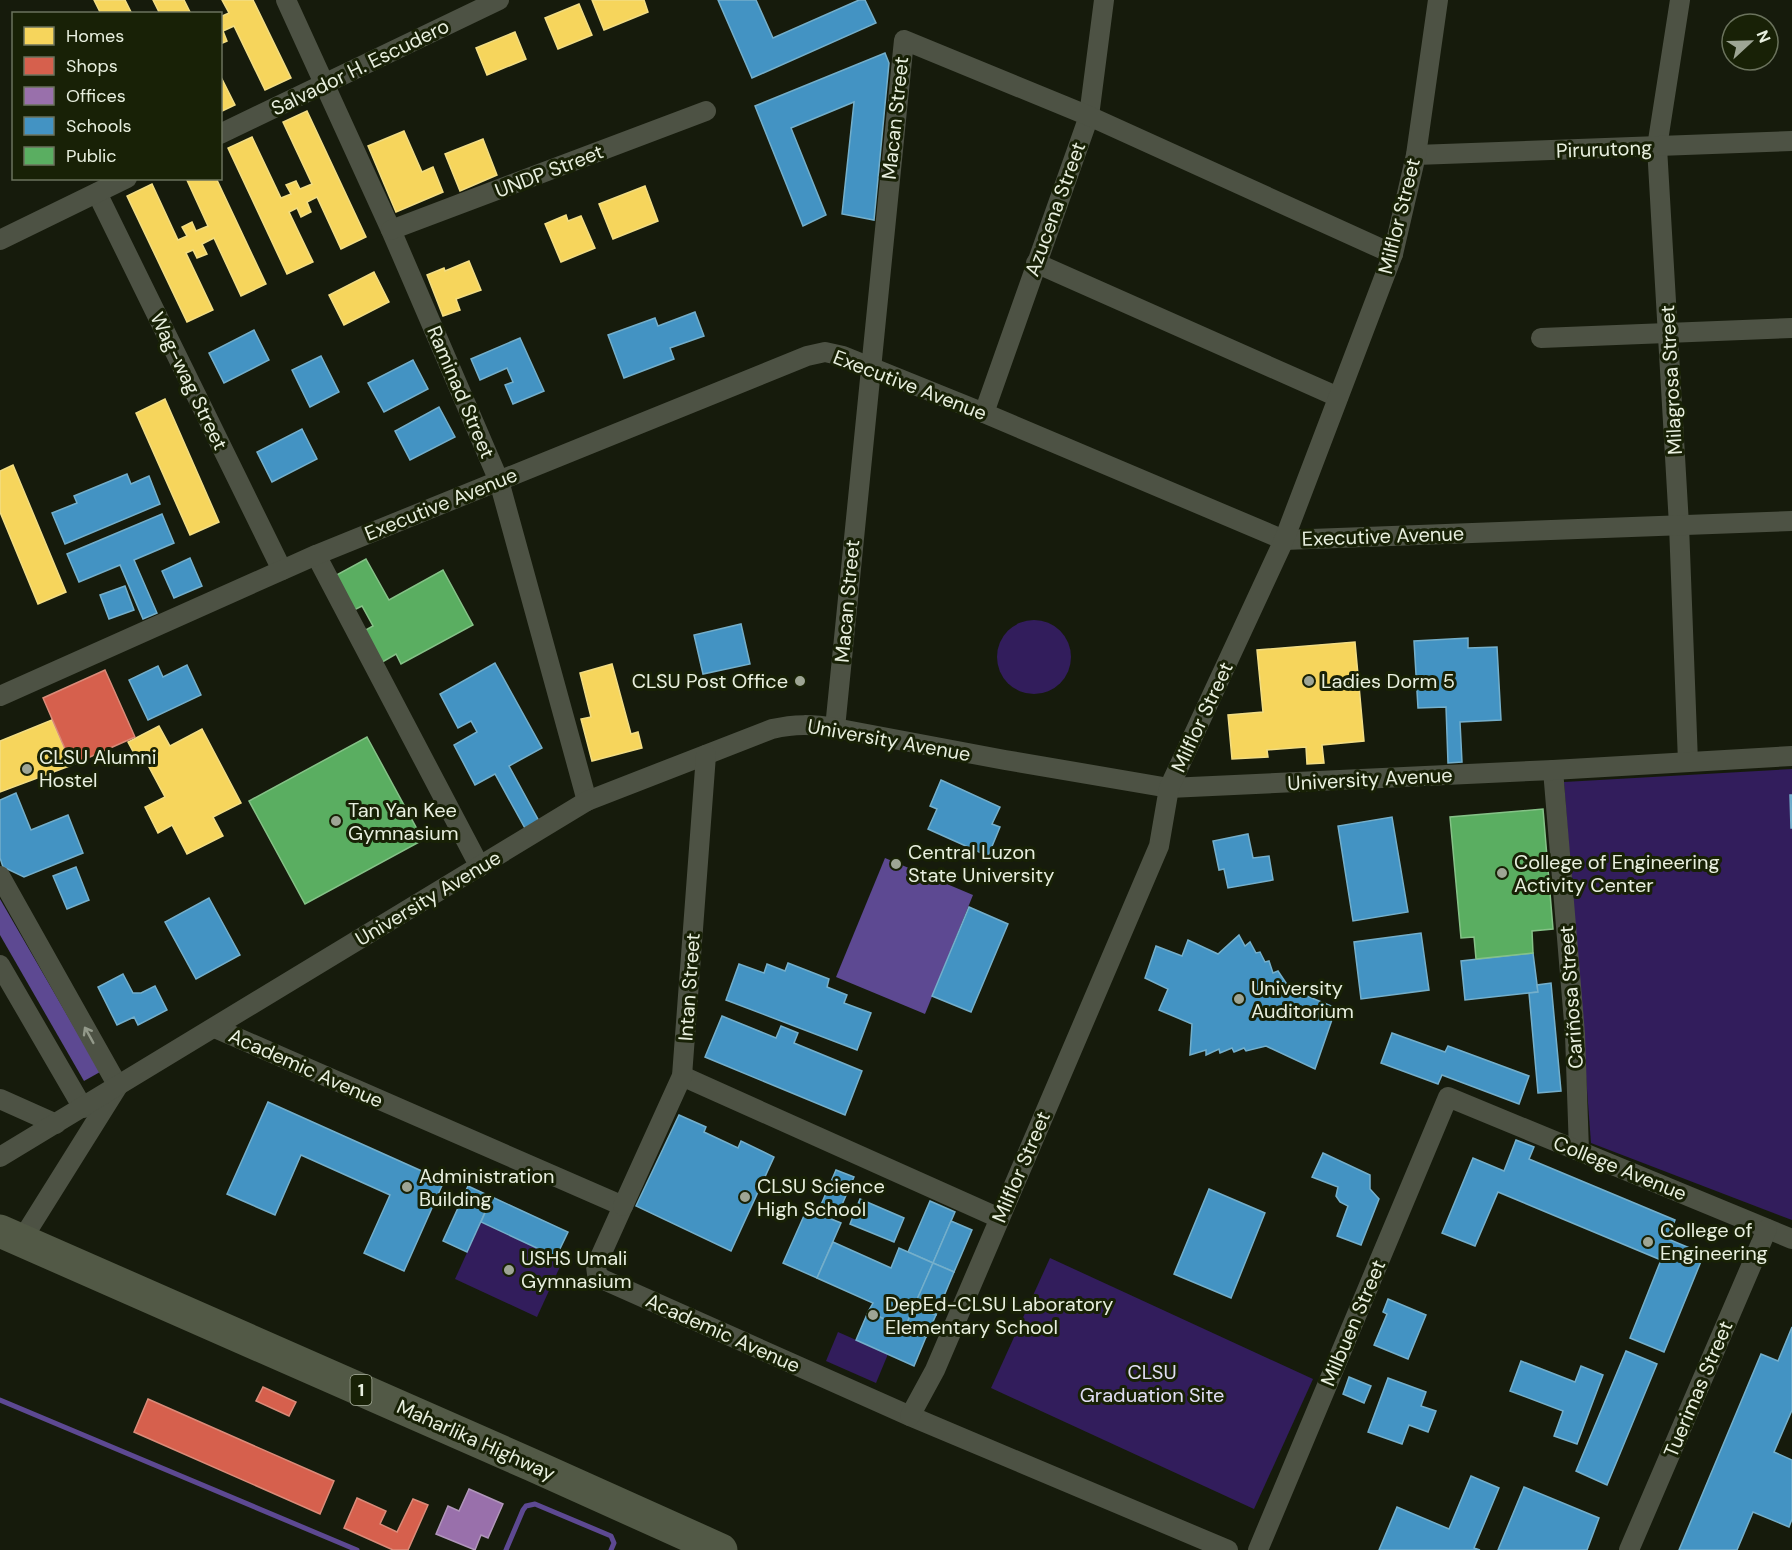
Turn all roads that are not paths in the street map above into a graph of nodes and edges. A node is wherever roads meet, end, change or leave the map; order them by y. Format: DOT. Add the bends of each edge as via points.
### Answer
graph roads {
  1 [pos="286,0"];
  2 [pos="499,0"];
  3 [pos="1104,0"];
  4 [pos="1438,0"];
  5 [pos="1680,0"];
  6 [pos="325,84"];
  7 [pos="706,111"];
  8 [pos="1089,116"];
  9 [pos="222,133"];
  10 [pos="1792,141"];
  11 [pos="1657,147"];
  12 [pos="1416,155"];
  13 [pos="123,180"];
  14 [pos="97,193"];
  15 [pos="391,230"];
  16 [pos="0,240"];
  17 [pos="1393,254"];
  18 [pos="1036,263"];
  19 [pos="1792,328"];
  20 [pos="1668,333"];
  21 [pos="1541,338"];
  22 [pos="870,366"];
  23 [pos="1338,398"];
  24 [pos="984,413"];
  25 [pos="499,481"];
  26 [pos="1792,521"];
  27 [pos="1679,525"];
  28 [pos="1284,540"];
  29 [pos="316,555"];
  30 [pos="282,570"];
  31 [pos="0,696"];
  32 [pos="835,728"];
  33 [pos="706,755"];
  34 [pos="1792,756"];
  35 [pos="1688,762"];
  36 [pos="1553,770"];
  37 [pos="1169,788"];
  38 [pos="586,801"];
  39 [pos="480,867"];
  40 [pos="0,876"];
  41 [pos="0,965"];
  42 [pos="215,1028"];
  43 [pos="682,1076"];
  44 [pos="118,1086"];
  45 [pos="1448,1097"];
  46 [pos="0,1099"];
  47 [pos="83,1108"];
  48 [pos="57,1124"];
  49 [pos="1579,1151"];
  50 [pos="0,1157"];
  51 [pos="622,1206"];
  52 [pos="999,1218"];
  53 [pos="1767,1229"];
  54 [pos="11,1236"];
  55 [pos="1792,1239"];
  56 [pos="910,1416"];
  57 [pos="721,1550"];
  58 [pos="1228,1550"];
  59 [pos="1258,1550"];
  60 [pos="1629,1550"];
  1 -- 6 [label="street, Raminad Street"];
  2 -- 6 [label="street, Salvador H. Escudero"];
  3 -- 8 [label="street, Azucena Street"];
  4 -- 12 [label="street, Milflor Street"];
  5 -- 11 [label="street, Milagrosa Street"];
  6 -- 9 [label="street, Salvador H. Escudero"];
  6 -- 15 [label="street, Raminad Street"];
  7 -- 15 [label="street, UNDP Street"];
  8 -- 17 [label="street, Macan Street"];
  8 -- 18 [label="street, Azucena Street"];
  8 -- 22 [label="street, Macan Street" via="904,40"];
  10 -- 11 [label="street, Pirurutong"];
  11 -- 12 [label="street, Pirurutong"];
  11 -- 20 [label="street, Milagrosa Street"];
  12 -- 17 [label="street, Milflor Street"];
  13 -- 14 [label="street"];
  14 -- 16 [label="street"];
  14 -- 30 [label="street, Wag-wag Street"];
  15 -- 25 [label="street, Raminad Street"];
  17 -- 23 [label="street, Milflor Street"];
  18 -- 23 [label="street"];
  18 -- 24 [label="street, Azucena Street"];
  19 -- 20 [label="street"];
  20 -- 21 [label="street"];
  20 -- 27 [label="street, Milagrosa Street"];
  22 -- 24 [label="street, Executive Avenue"];
  22 -- 25 [label="street, Executive Avenue" via="833,353 816,353"];
  22 -- 32 [label="street, Macan Street"];
  23 -- 28 [label="street, Milflor Street"];
  24 -- 28 [label="street, Executive Avenue"];
  25 -- 29 [label="street, Executive Avenue"];
  25 -- 38 [label="street, Raminad Street"];
  26 -- 27 [label="street, Executive Avenue"];
  27 -- 28 [label="street, Executive Avenue"];
  27 -- 35 [label="street, Milagrosa Street"];
  28 -- 37 [label="street, Milflor Street"];
  29 -- 30 [label="street, Executive Avenue"];
  29 -- 39 [label="street"];
  30 -- 31 [label="street, Executive Avenue"];
  32 -- 33 [label="street, University Avenue" via="788,725"];
  32 -- 37 [label="street, University Avenue"];
  33 -- 38 [label="street, University Avenue"];
  33 -- 43 [label="street, Intan Street"];
  34 -- 35 [label="street, University Avenue"];
  35 -- 36 [label="street, University Avenue"];
  36 -- 37 [label="street, University Avenue"];
  36 -- 49 [label="street, Cariñosa Street" via="1575,1034"];
  37 -- 52 [label="street, Milflor Street" via="1159,846"];
  38 -- 39 [label="street, University Avenue"];
  39 -- 42 [label="street, University Avenue"];
  44 -- 40 [label="street, one-way"];
  41 -- 47 [label="street"];
  42 -- 44 [label="street, University Avenue"];
  42 -- 51 [label="street, Academic Avenue"];
  43 -- 51 [label="street, Intan Street"];
  43 -- 52 [label="street"];
  44 -- 47 [label="street, University Avenue"];
  44 -- 54 [label="street"];
  45 -- 49 [label="street, College Avenue"];
  45 -- 59 [label="street, Milbuen Street"];
  46 -- 48 [label="street"];
  47 -- 48 [label="street, University Avenue"];
  48 -- 50 [label="street, University Avenue"];
  49 -- 53 [label="street, College Avenue"];
  51 -- 56 [label="street, Academic Avenue" via="596,1266 598,1277"];
  52 -- 56 [label="street, Milflor Street" via="935,1370"];
  53 -- 55 [label="street, College Avenue"];
  53 -- 60 [label="street, Tuerimas Street"];
  54 -- 57 [label="highway, Maharlika Highway / 1"];
  56 -- 58 [label="street, Academic Avenue"];
}
